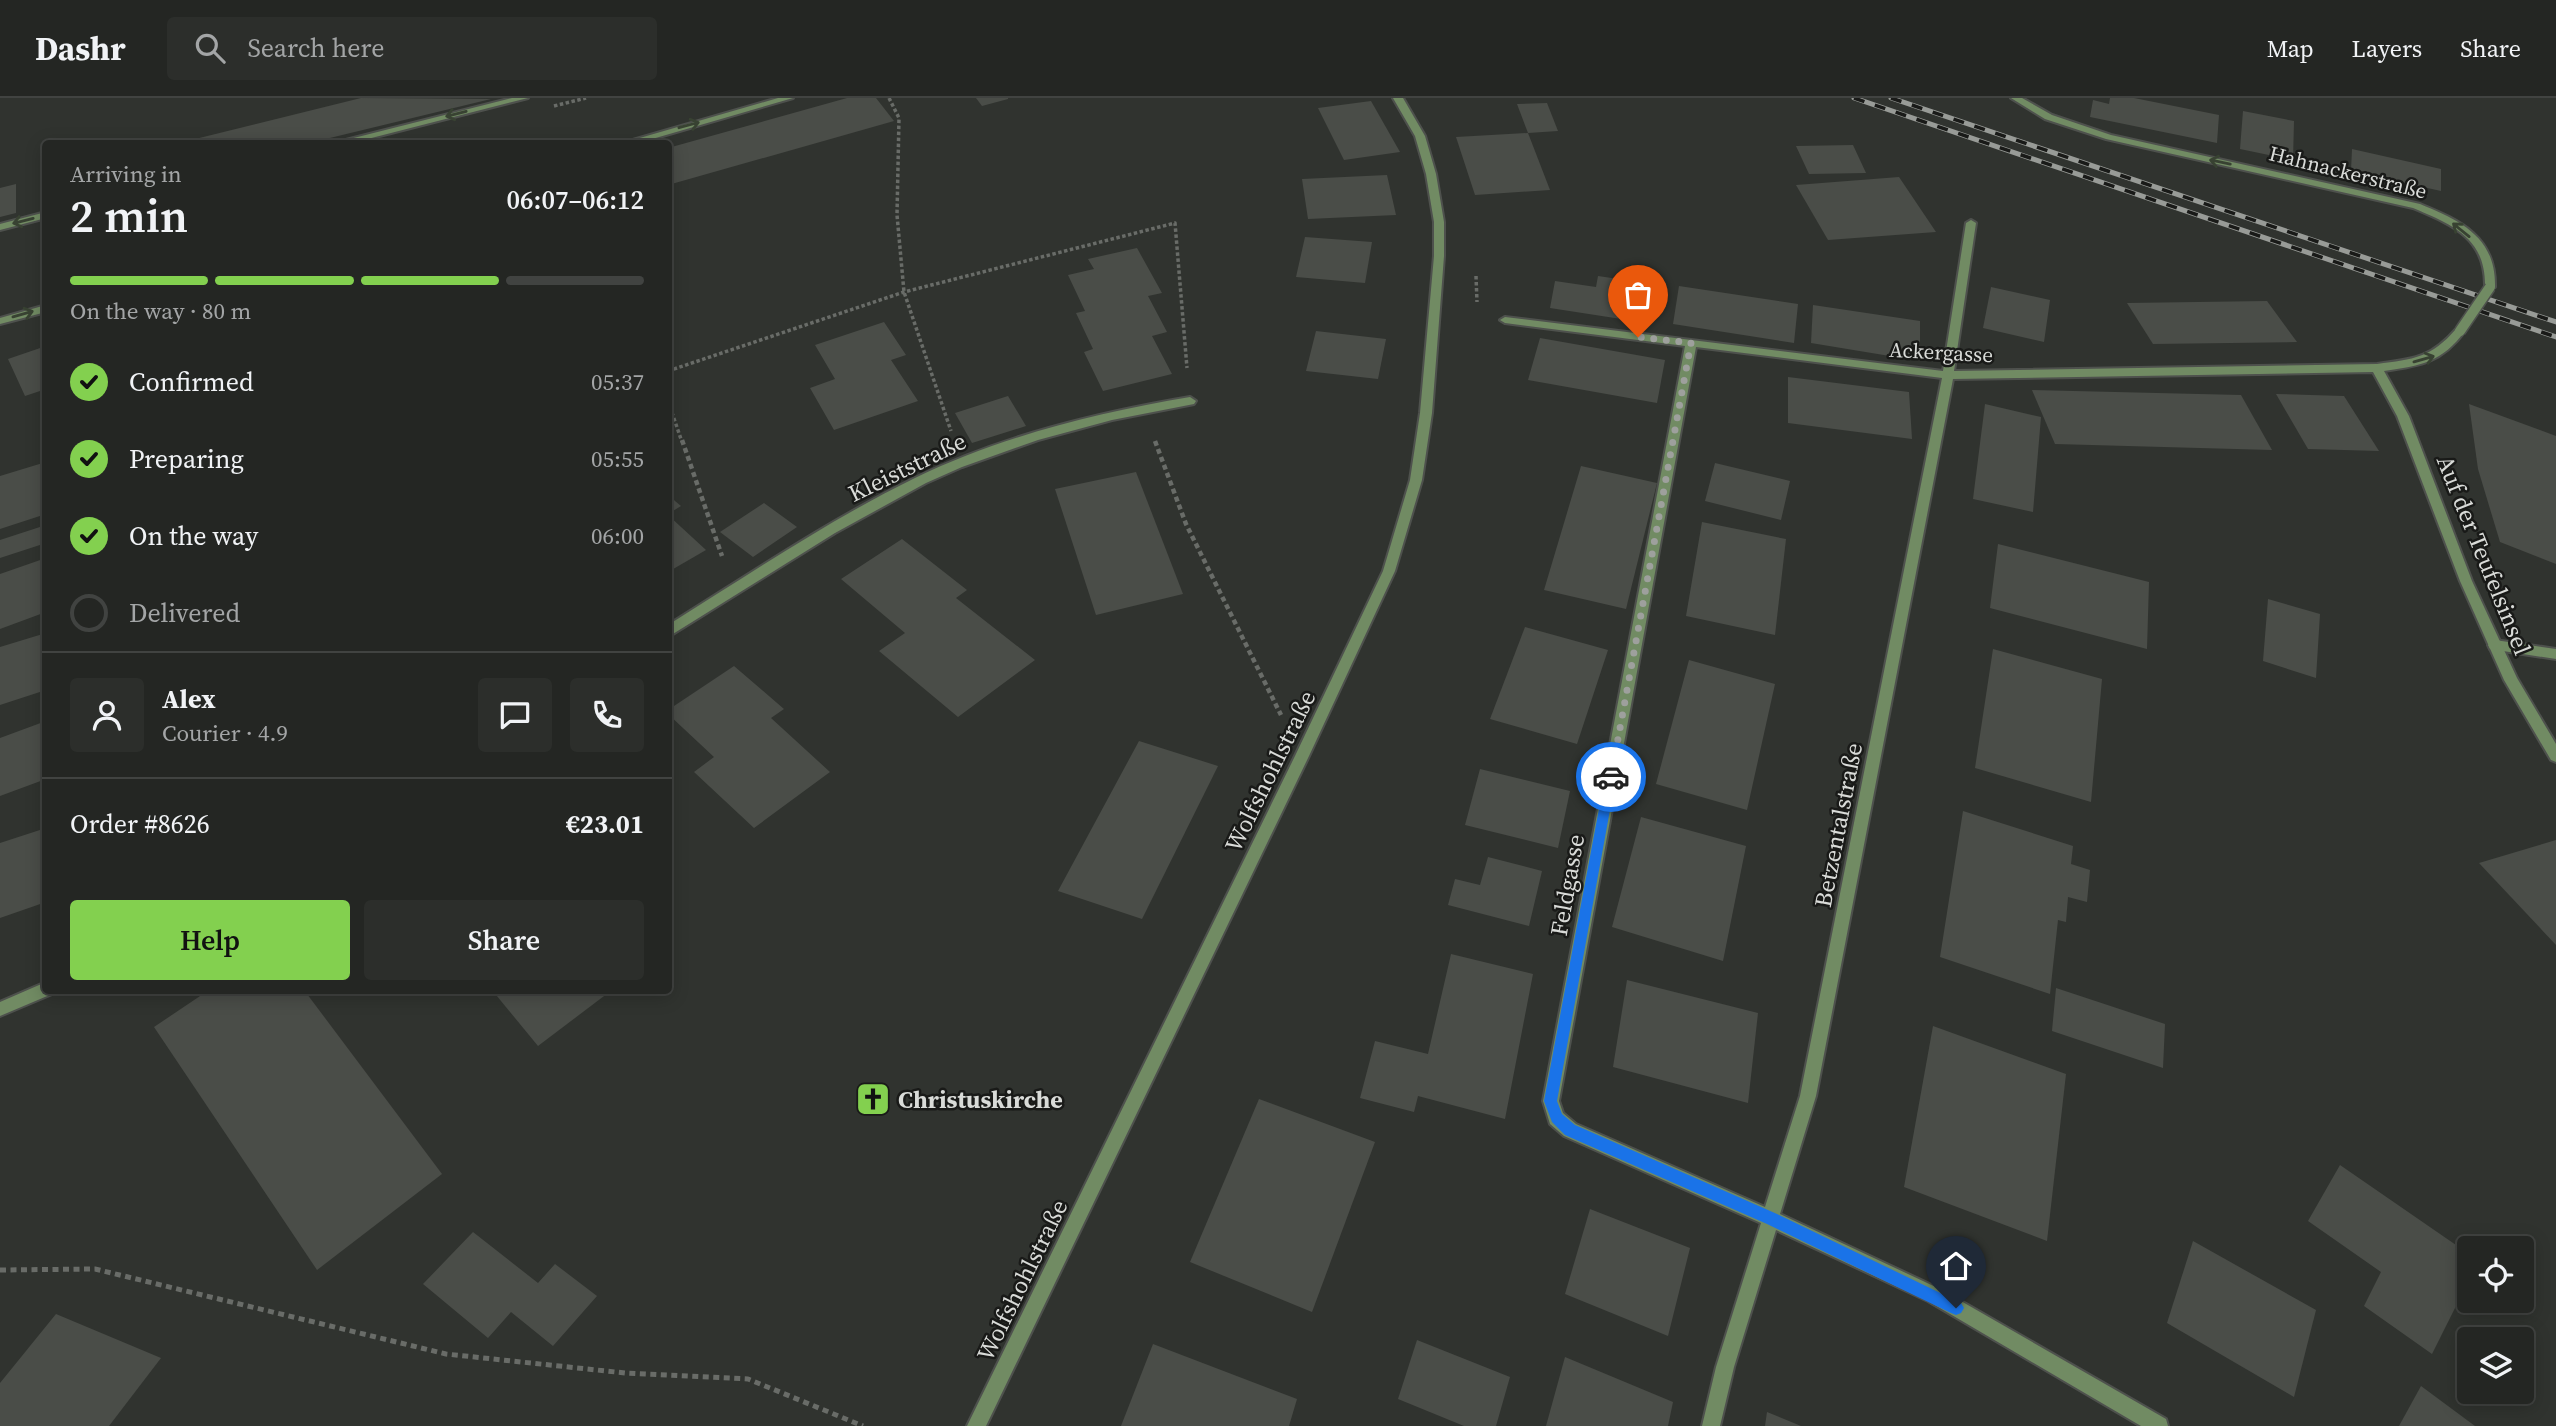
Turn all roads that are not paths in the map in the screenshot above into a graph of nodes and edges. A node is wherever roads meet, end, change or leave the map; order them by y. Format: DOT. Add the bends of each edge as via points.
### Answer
graph roads {
  1 [pos="523,98"];
  2 [pos="788,98"];
  3 [pos="1398,98"];
  4 [pos="2016,98"];
  5 [pos="350,140"];
  6 [pos="637,140"];
  7 [pos="42,216"];
  8 [pos="1971,223"];
  9 [pos="0,227"];
  10 [pos="42,309"];
  11 [pos="1505,320"];
  12 [pos="0,321"];
  13 [pos="1691,343"];
  14 [pos="2377,368"];
  15 [pos="1948,375"];
  16 [pos="1190,401"];
  17 [pos="672,630"];
  18 [pos="2495,645"];
  19 [pos="2556,654"];
  20 [pos="2556,756"];
  21 [pos="42,991"];
  22 [pos="0,1009"];
  23 [pos="1772,1219"];
  24 [pos="976,1426"];
  25 [pos="1711,1426"];
  26 [pos="2159,1426"];
  1 -- 5 [label="street, one-way"];
  6 -- 2 [label="street, one-way"];
  3 -- 24 [label="street, Wolfshohlstraße" via="1420,136 1439,222 1426,413 1416,480 1389,571"];
  14 -- 4 [label="street, Hahnackerstraße, one-way, bridge" via="2428,360 2446,350 2490,287 2489,263 2459,227 2398,200 2062,124"];
  7 -- 9 [label="street, one-way"];
  8 -- 15 [label="street, Betzentalstraße"];
  12 -- 10 [label="street, one-way"];
  11 -- 13 [label="street, Ackergasse"];
  13 -- 15 [label="street, Ackergasse"];
  13 -- 23 [label="street, Feldgasse" via="1550,1101 1556,1118 1570,1130"];
  14 -- 15 [label="street, Ackergasse"];
  14 -- 18 [label="street, Auf der Teufelsinsel" via="2403,416"];
  15 -- 23 [label="street, Betzentalstraße" via="1808,1096"];
  16 -- 17 [label="street, Kleiststraße" via="1067,428 962,462 886,498"];
  18 -- 19 [label="street"];
  18 -- 20 [label="street, Auf der Teufelsinsel"];
  21 -- 22 [label="street"];
  23 -- 25 [label="street, Betzentalstraße"];
  23 -- 26 [label="street, Feldgasse" via="1934,1295"];
}
